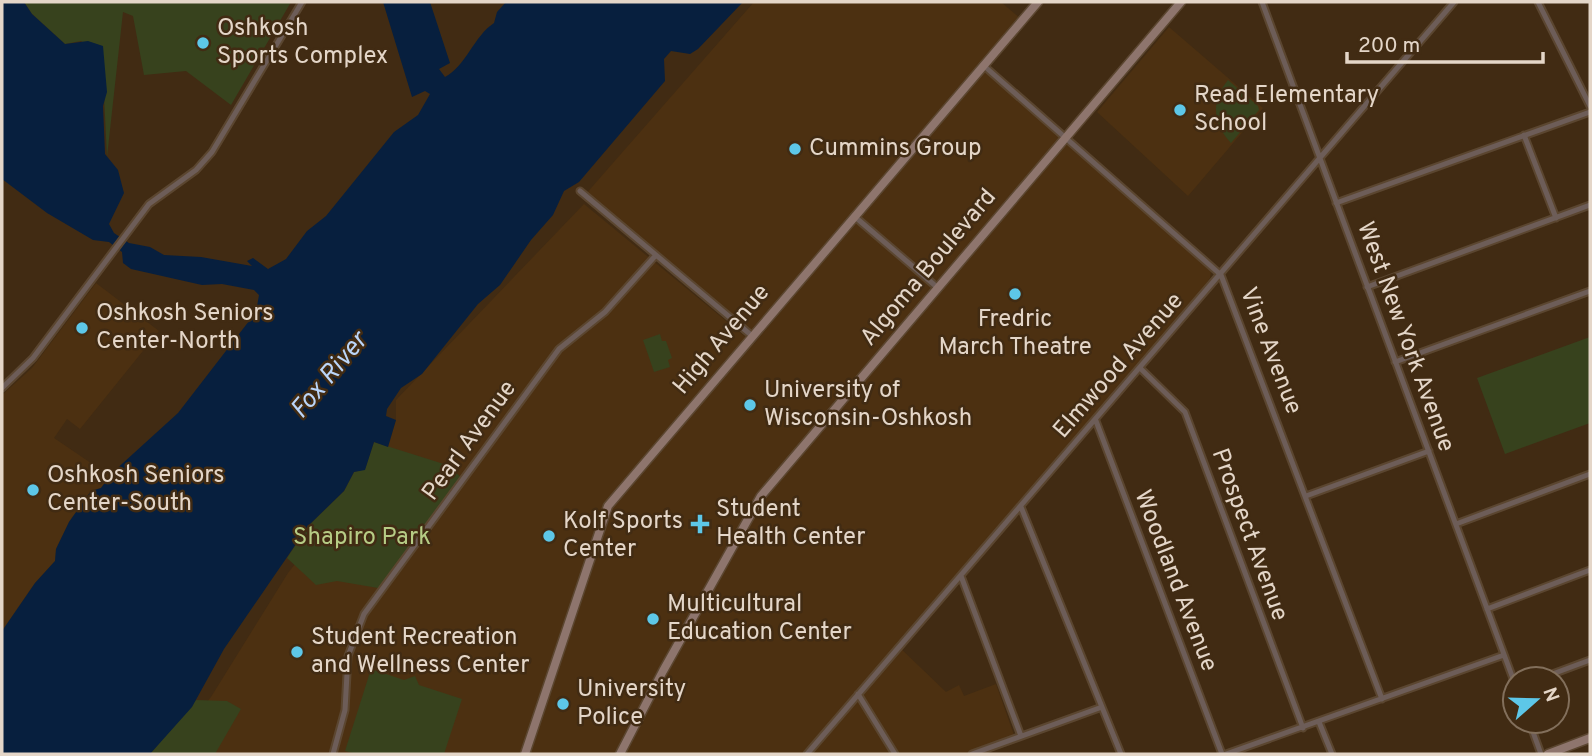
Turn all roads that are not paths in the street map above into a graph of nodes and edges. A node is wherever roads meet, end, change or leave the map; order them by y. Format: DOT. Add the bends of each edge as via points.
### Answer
graph roads {
  1 [pos="302,2"];
  2 [pos="1038,2"];
  3 [pos="1181,2"];
  4 [pos="1454,2"];
  5 [pos="1538,2"];
  6 [pos="1265,3"];
  7 [pos="983,65"];
  8 [pos="1590,106"];
  9 [pos="1590,111"];
  10 [pos="1524,135"];
  11 [pos="1066,138"];
  12 [pos="1320,160"];
  13 [pos="580,191"];
  14 [pos="1336,203"];
  15 [pos="1590,205"];
  16 [pos="854,216"];
  17 [pos="1556,218"];
  18 [pos="656,255"];
  19 [pos="1221,275"];
  20 [pos="1367,287"];
  21 [pos="938,288"];
  22 [pos="1590,291"];
  23 [pos="751,335"];
  24 [pos="1395,362"];
  25 [pos="1141,369"];
  26 [pos="2,388"];
  27 [pos="1096,421"];
  28 [pos="1429,452"];
  29 [pos="1590,474"];
  30 [pos="1306,496"];
  31 [pos="1021,507"];
  32 [pos="1456,524"];
  33 [pos="1590,570"];
  34 [pos="961,576"];
  35 [pos="1487,608"];
  36 [pos="1504,655"];
  37 [pos="1590,660"];
  38 [pos="1508,665"];
  39 [pos="1571,667"];
  40 [pos="858,695"];
  41 [pos="1382,699"];
  42 [pos="1102,707"];
  43 [pos="1319,722"];
  44 [pos="1303,727"];
  45 [pos="1534,735"];
  46 [pos="1021,736"];
  47 [pos="1590,738"];
  48 [pos="808,753"];
  49 [pos="333,754"];
  50 [pos="525,754"];
  51 [pos="620,754"];
  52 [pos="895,754"];
  53 [pos="972,754"];
  54 [pos="1121,754"];
  55 [pos="1224,754"];
  56 [pos="1332,754"];
  57 [pos="1541,754"];
  58 [pos="1548,754"];
  1 -- 26 [label="street" via="212,152 196,170 157,197 33,358"];
  2 -- 7 [label="main road, High Avenue"];
  3 -- 11 [label="main road, Algoma Boulevard"];
  4 -- 12 [label="street, Elmwood Avenue"];
  5 -- 8 [label="street"];
  6 -- 12 [label="street, West New York Avenue"];
  7 -- 11 [label="street, Vine Avenue"];
  7 -- 16 [label="main road, High Avenue"];
  9 -- 10 [label="street"];
  10 -- 14 [label="street"];
  10 -- 17 [label="street"];
  11 -- 19 [label="street, Vine Avenue"];
  11 -- 21 [label="main road, Algoma Boulevard"];
  12 -- 14 [label="street, West New York Avenue"];
  12 -- 19 [label="street, Elmwood Avenue"];
  13 -- 18 [label="street"];
  14 -- 20 [label="street, West New York Avenue"];
  15 -- 17 [label="street"];
  16 -- 21 [label="street"];
  16 -- 23 [label="main road, High Avenue"];
  17 -- 20 [label="street"];
  18 -- 23 [label="street"];
  18 -- 49 [label="street, Pearl Avenue" via="605,312 559,349 364,614 348,656 345,710"];
  19 -- 25 [label="street, Elmwood Avenue"];
  19 -- 30 [label="street, Vine Avenue"];
  20 -- 24 [label="street, West New York Avenue"];
  21 -- 51 [label="main road, Algoma Boulevard" via="761,496"];
  22 -- 24 [label="street"];
  23 -- 50 [label="main road, High Avenue" via="608,506"];
  24 -- 28 [label="street, West New York Avenue"];
  25 -- 27 [label="street, Elmwood Avenue"];
  25 -- 44 [label="street, Prospect Avenue" via="1185,412"];
  27 -- 31 [label="street, Elmwood Avenue"];
  27 -- 55 [label="street, Woodland Avenue"];
  28 -- 30 [label="street"];
  28 -- 32 [label="street, West New York Avenue"];
  29 -- 32 [label="street"];
  30 -- 41 [label="street, Vine Avenue"];
  31 -- 34 [label="street, Elmwood Avenue"];
  31 -- 42 [label="street"];
  32 -- 35 [label="street, West New York Avenue"];
  33 -- 35 [label="street"];
  34 -- 40 [label="street, Elmwood Avenue"];
  34 -- 46 [label="street"];
  35 -- 36 [label="street, West New York Avenue"];
  36 -- 38 [label="street, West New York Avenue"];
  36 -- 41 [label="street"];
  37 -- 39 [label="street"];
  40 -- 48 [label="street, Elmwood Avenue"];
  40 -- 52 [label="street"];
  41 -- 43 [label="street"];
  42 -- 46 [label="street"];
  42 -- 54 [label="street"];
  43 -- 44 [label="street"];
  43 -- 56 [label="street"];
  44 -- 55 [label="street"];
  45 -- 57 [label="street"];
  46 -- 53 [label="street"];
  47 -- 58 [label="main road"];
}
